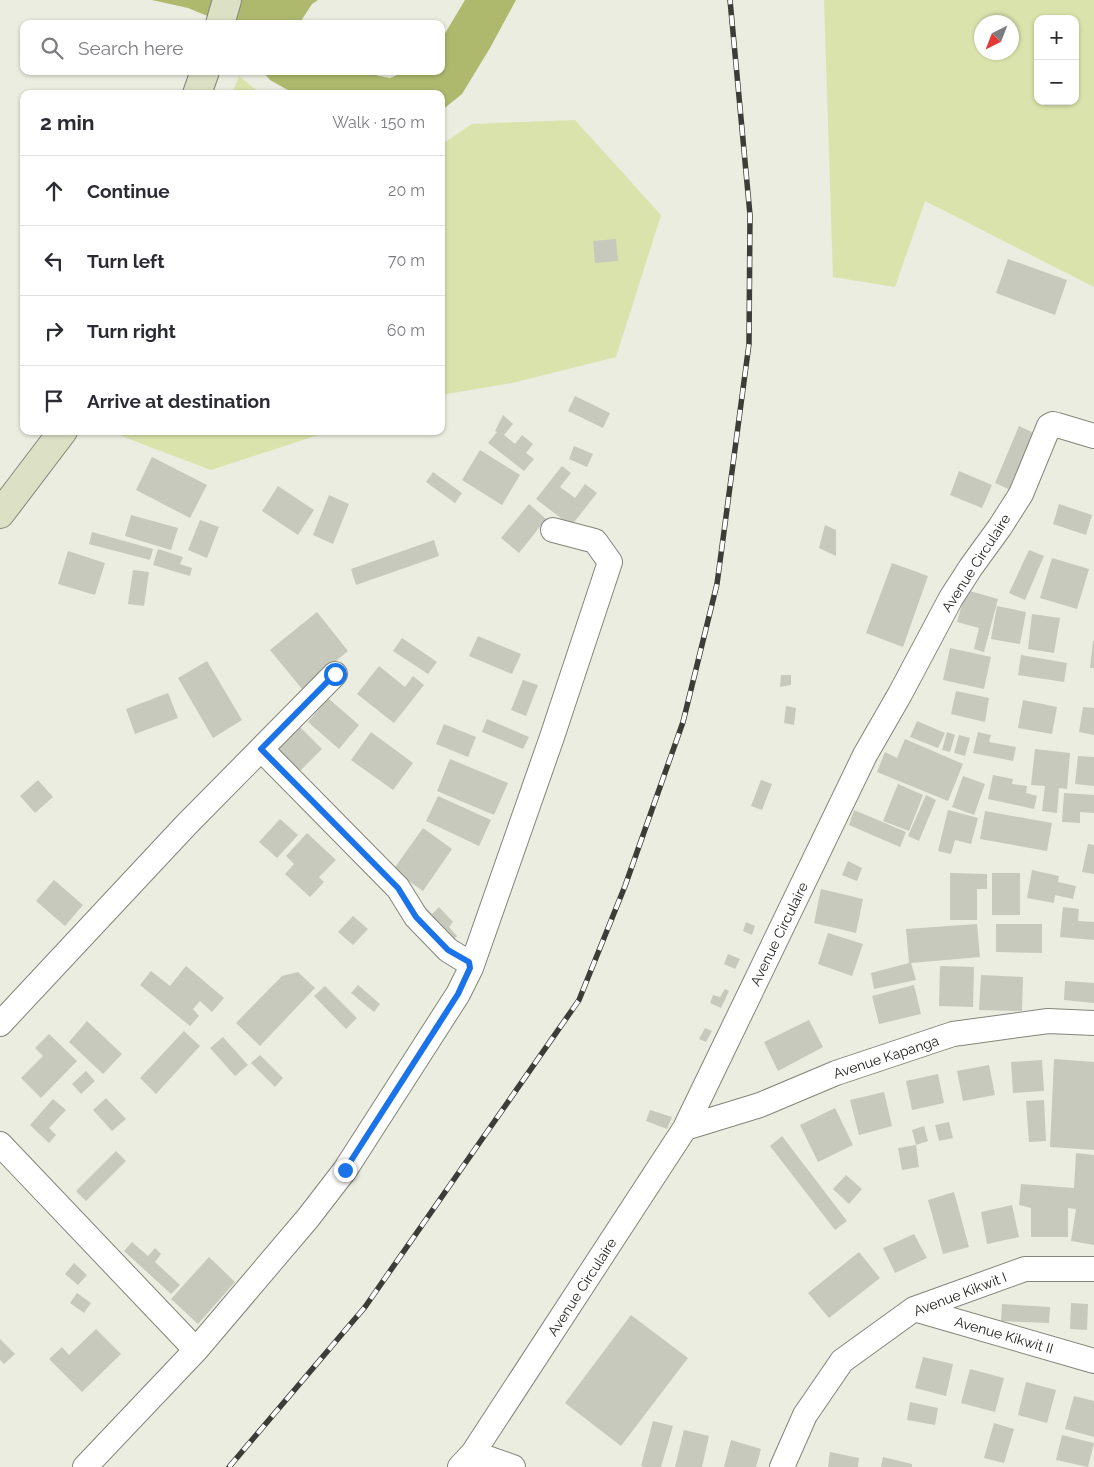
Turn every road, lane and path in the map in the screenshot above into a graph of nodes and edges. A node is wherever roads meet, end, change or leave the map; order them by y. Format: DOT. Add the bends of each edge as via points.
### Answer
graph roads {
  1 [pos="227,0"];
  2 [pos="221,20"];
  3 [pos="204,75"];
  4 [pos="199,90"];
  5 [pos="60,435"];
  6 [pos="1094,436"];
  7 [pos="0,514"];
  8 [pos="553,530"];
  9 [pos="335,674"];
  10 [pos="261,749"];
  11 [pos="470,968"];
  12 [pos="1094,1023"];
  13 [pos="0,1024"];
  14 [pos="685,1128"];
  15 [pos="0,1144"];
  16 [pos="1094,1269"];
  17 [pos="914,1309"];
  18 [pos="196,1350"];
  19 [pos="1094,1360"];
  20 [pos="467,1460"];
  21 [pos="84,1467"];
  22 [pos="513,1467"];
  23 [pos="782,1467"];
  1 -- 2 [label="main road"];
  3 -- 4 [label="main road"];
  5 -- 7 [label="main road"];
  6 -- 14 [label="street, Avenue Circulaire" via="1053,424 1049,426 1021,494 951,598 865,755"];
  8 -- 11 [label="street" via="595,541 610,562"];
  9 -- 10 [label="street"];
  10 -- 11 [label="street" via="398,888 416,917 448,950 469,962"];
  10 -- 13 [label="street"];
  11 -- 18 [label="street" via="458,994 345,1170"];
  12 -- 14 [label="street, Avenue Kapanga" via="1048,1021 953,1034 836,1073 760,1105"];
  14 -- 20 [label="street, Avenue Circulaire"];
  15 -- 18 [label="street"];
  16 -- 17 [label="street, Avenue Kikwit I" via="1025,1269"];
  17 -- 19 [label="street, Avenue Kikwit II"];
  17 -- 23 [label="street, Avenue Kikwit I" via="842,1361 806,1415"];
  18 -- 21 [label="street"];
  20 -- 22 [label="street"];
}
